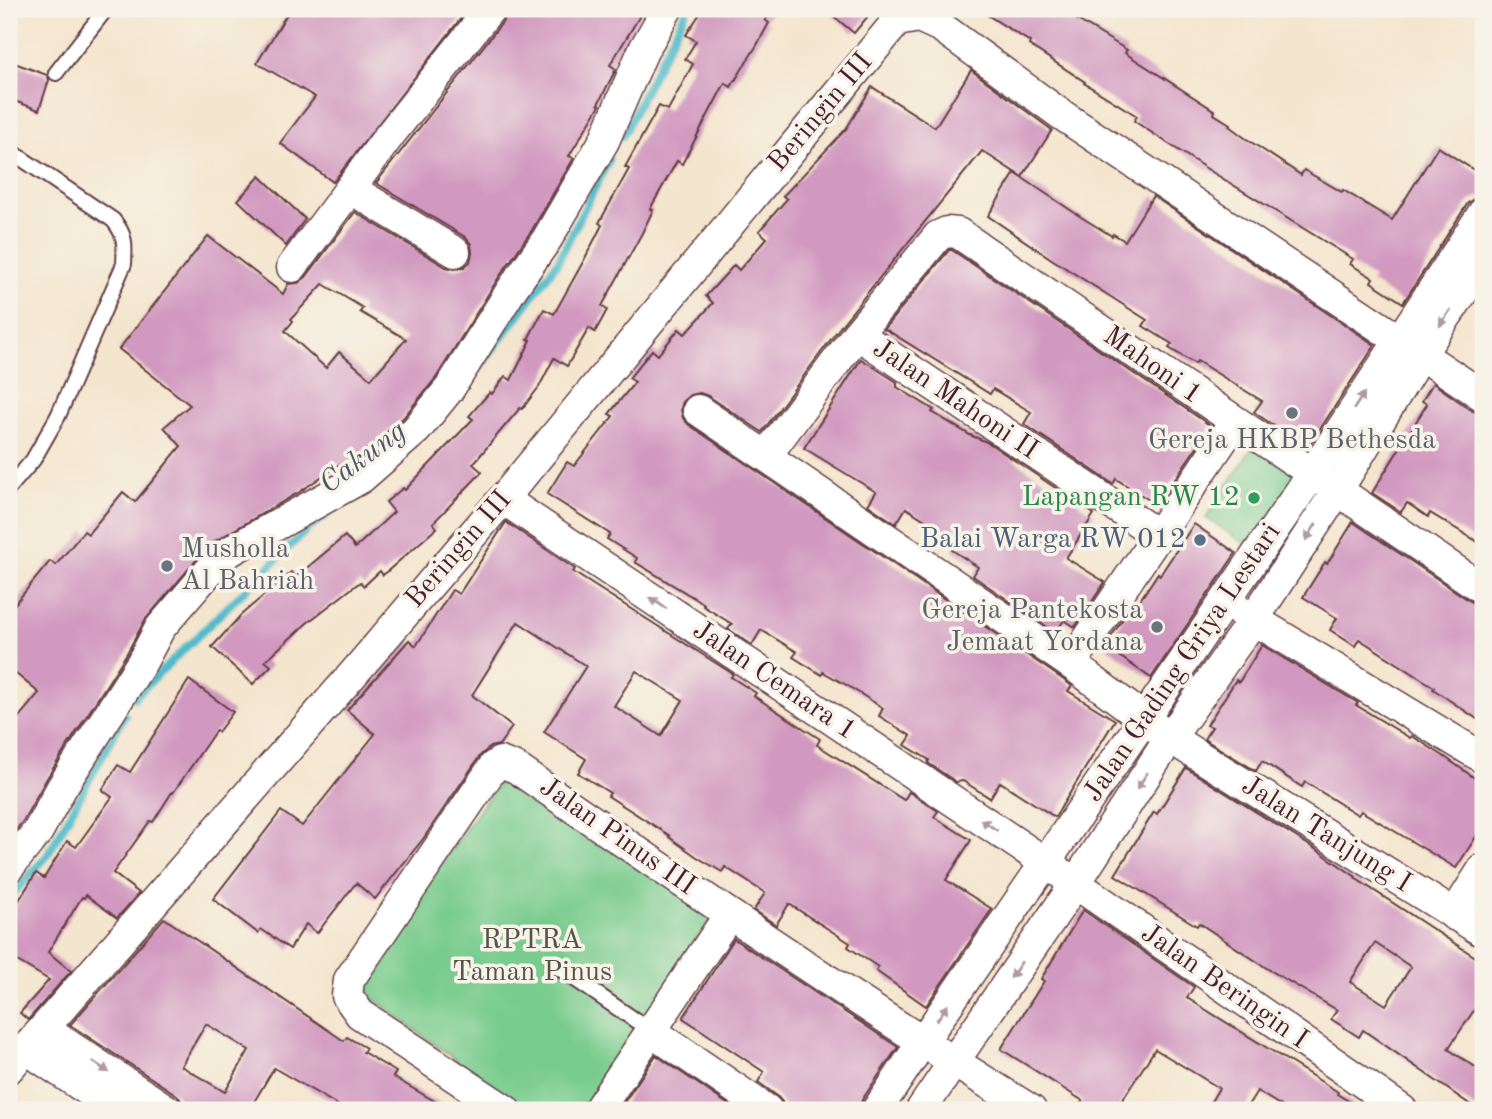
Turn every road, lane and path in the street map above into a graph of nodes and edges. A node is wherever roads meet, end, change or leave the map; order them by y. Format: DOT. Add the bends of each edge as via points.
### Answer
graph roads {
  1 [pos="106,9"];
  2 [pos="490,9"];
  3 [pos="667,9"];
  4 [pos="56,73"];
  5 [pos="10,153"];
  6 [pos="351,189"];
  7 [pos="1483,213"];
  8 [pos="455,252"];
  9 [pos="1483,262"];
  10 [pos="292,267"];
  11 [pos="857,334"];
  12 [pos="1410,347"];
  13 [pos="1483,396"];
  14 [pos="698,410"];
  15 [pos="1234,422"];
  16 [pos="766,456"];
  17 [pos="1312,474"];
  18 [pos="9,488"];
  19 [pos="1337,491"];
  20 [pos="503,499"];
  21 [pos="1158,535"];
  22 [pos="1483,589"];
  23 [pos="1225,602"];
  24 [pos="1254,619"];
  25 [pos="1071,664"];
  26 [pos="1144,720"];
  27 [pos="1170,738"];
  28 [pos="1483,758"];
  29 [pos="1046,863"];
  30 [pos="9,867"];
  31 [pos="1483,869"];
  32 [pos="1075,884"];
  33 [pos="729,915"];
  34 [pos="1454,915"];
  35 [pos="1483,932"];
  36 [pos="553,964"];
  37 [pos="651,1031"];
  38 [pos="923,1041"];
  39 [pos="26,1048"];
  40 [pos="953,1062"];
  41 [pos="117,1110"];
  42 [pos="167,1110"];
  43 [pos="505,1110"];
  44 [pos="598,1110"];
  45 [pos="767,1110"];
  46 [pos="877,1110"];
  47 [pos="921,1110"];
  48 [pos="1031,1110"];
  49 [pos="1402,1110"];
  1 -- 4 [label="lane"];
  2 -- 6 [label="street"];
  3 -- 30 [label="street" via="643,51 604,141 450,388 415,430 361,478 223,555 160,628 38,831"];
  5 -- 18 [label="lane" via="113,220 122,231 125,248 124,264 58,416 33,460"];
  6 -- 8 [label="street"];
  6 -- 10 [label="street"];
  7 -- 12 [label="street, Jalan Gading Griya Lestari"];
  9 -- 12 [label="street, Jalan Gading Griya Lestari, one-way"];
  11 -- 15 [label="street, Mahoni 1" via="939,236 958,233"];
  11 -- 16 [label="street"];
  11 -- 21 [label="street, Jalan Mahoni II"];
  12 -- 13 [label="street"];
  17 -- 12 [label="street, Jalan Gading Griya Lestari, one-way"];
  12 -- 19 [label="street, Jalan Gading Griya Lestari"];
  12 -- 20 [label="street, Beringin III" via="1059,113 942,27 919,17 897,21"];
  14 -- 16 [label="street, Jalan Tanjung I"];
  15 -- 17 [label="street, Mahoni 1"];
  15 -- 21 [label="street"];
  16 -- 25 [label="street, Jalan Tanjung I"];
  17 -- 19 [label="street, Mahoni 1"];
  17 -- 23 [label="street, Jalan Gading Griya Lestari"];
  19 -- 22 [label="street"];
  19 -- 24 [label="street, Jalan Gading Griya Lestari, one-way"];
  29 -- 20 [label="street, Jalan Cemara 1, one-way"];
  20 -- 39 [label="street, Beringin III"];
  21 -- 25 [label="street"];
  23 -- 24 [label="street"];
  23 -- 26 [label="street, Jalan Gading Griya Lestari"];
  24 -- 27 [label="street, Jalan Gading Griya Lestari"];
  24 -- 28 [label="street"];
  25 -- 26 [label="street, Jalan Tanjung I"];
  26 -- 27 [label="street, Jalan Tanjung I"];
  26 -- 29 [label="street, Jalan Gading Griya Lestari"];
  27 -- 32 [label="street, Jalan Gading Griya Lestari, one-way"];
  27 -- 34 [label="street, Jalan Tanjung I"];
  29 -- 32 [label="street, Jalan Beringin I"];
  38 -- 29 [label="street, Jalan Gading Griya Lestari, one-way"];
  31 -- 34 [label="street"];
  32 -- 40 [label="street, Jalan Gading Griya Lestari, one-way"];
  32 -- 49 [label="street, Jalan Beringin I"];
  33 -- 37 [label="street"];
  33 -- 38 [label="street, Jalan Pinus III"];
  33 -- 43 [label="street, Jalan Pinus III" via="516,768 500,762 494,766 349,980 347,996 360,1014"];
  34 -- 35 [label="street, Jalan Tanjung I"];
  36 -- 37 [label="lane"];
  37 -- 44 [label="street"];
  37 -- 45 [label="street"];
  38 -- 40 [label="street, Jalan Pinus III"];
  38 -- 46 [label="street, Jalan Gading Griya Lestari"];
  39 -- 41 [label="street"];
  39 -- 42 [label="street, one-way"];
  40 -- 47 [label="street, Jalan Gading Griya Lestari"];
  40 -- 48 [label="street, Jalan Pinus III"];
}
